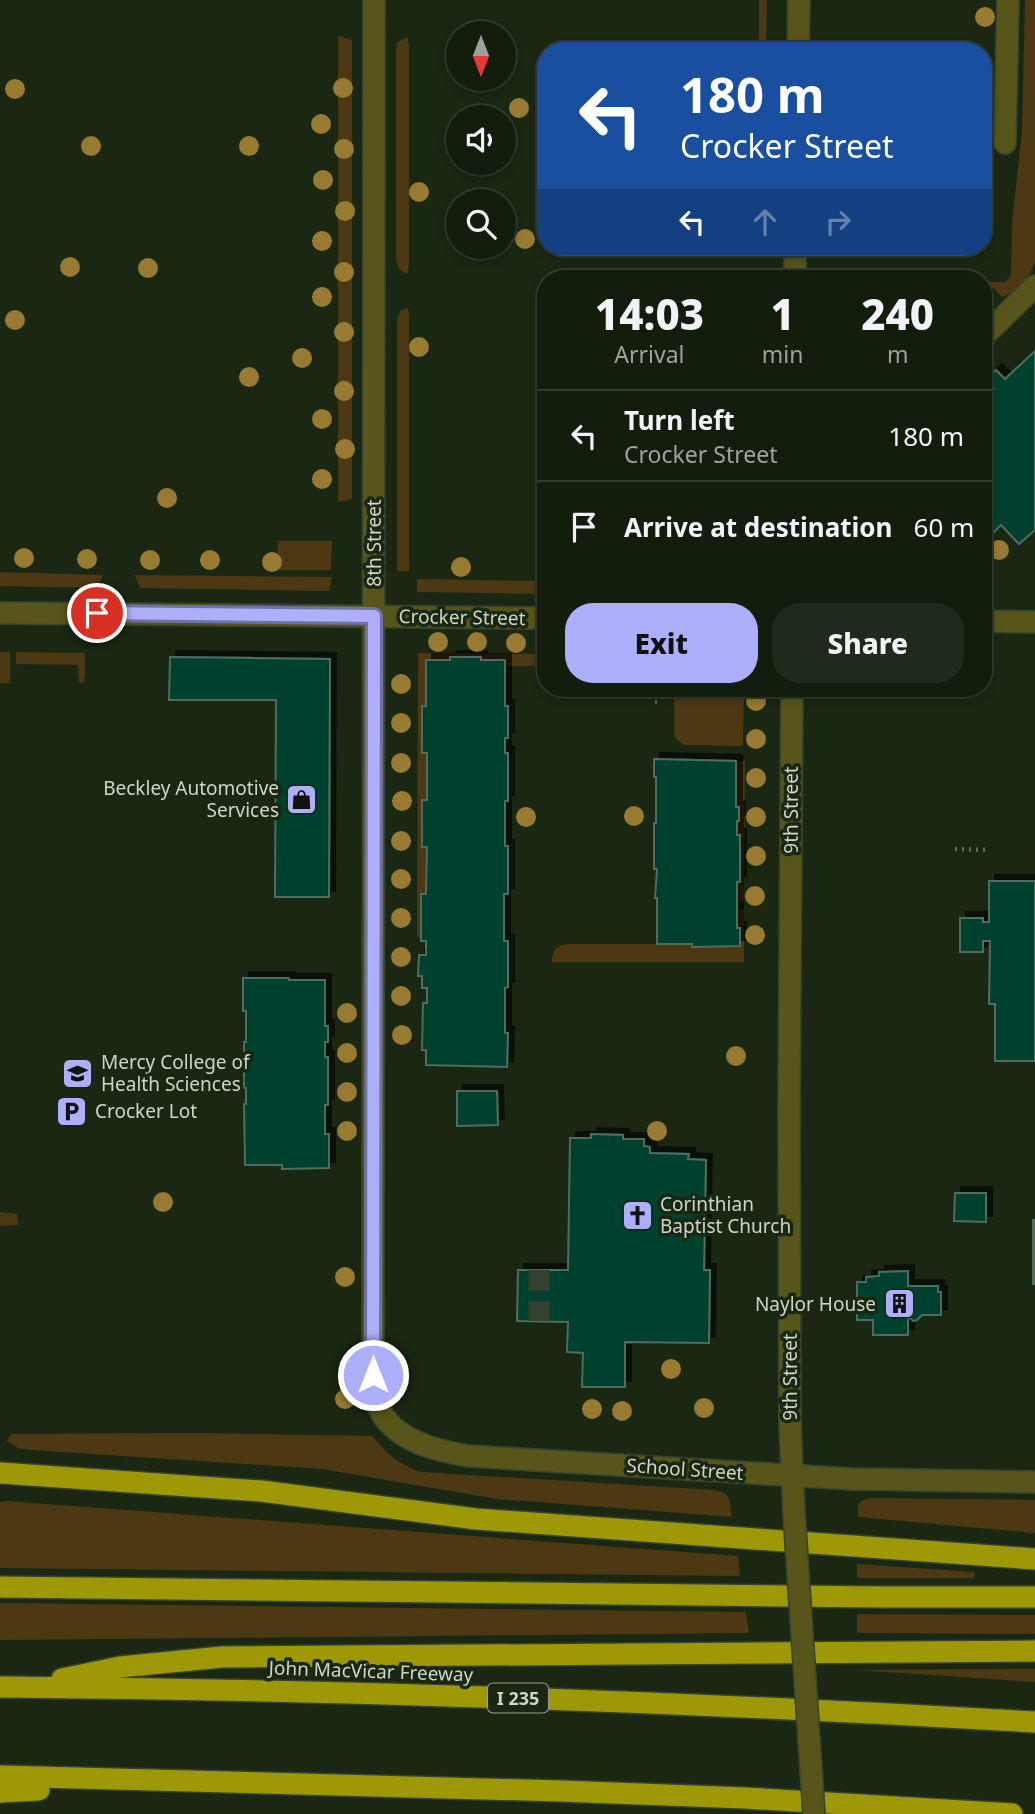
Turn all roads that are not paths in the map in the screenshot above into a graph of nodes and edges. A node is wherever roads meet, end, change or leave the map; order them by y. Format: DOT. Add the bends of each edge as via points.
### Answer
graph roads {
  1 [pos="374,0"];
  2 [pos="799,0"];
  3 [pos="1008,0"];
  4 [pos="798,42"];
  5 [pos="1006,143"];
  6 [pos="1035,286"];
  7 [pos="992,328"];
  8 [pos="0,613"];
  9 [pos="374,616"];
  10 [pos="537,618"];
  11 [pos="992,621"];
  12 [pos="1035,622"];
  13 [pos="792,697"];
  14 [pos="373,1380"];
  15 [pos="0,1474"];
  16 [pos="792,1476"];
  17 [pos="1035,1482"];
  18 [pos="1035,1559"];
  19 [pos="0,1587"];
  20 [pos="1035,1597"];
  21 [pos="1035,1651"];
  22 [pos="0,1687"];
  23 [pos="22,1687"];
  24 [pos="1035,1722"];
  25 [pos="0,1776"];
  26 [pos="230,1781"];
  27 [pos="0,1792"];
  28 [pos="814,1814"];
  29 [pos="1012,1814"];
  1 -- 9 [label="street, 8th Street"];
  2 -- 4 [label="street"];
  3 -- 5 [label="street"];
  6 -- 7 [label="street"];
  8 -- 9 [label="street, Crocker Street"];
  9 -- 10 [label="street, Crocker Street"];
  9 -- 14 [label="street, 8th Street"];
  11 -- 12 [label="street"];
  13 -- 16 [label="street, 9th Street"];
  14 -- 16 [label="street, School Street" via="384,1417 398,1432 442,1452"];
  15 -- 18 [label="highway" via="261,1491 476,1520"];
  16 -- 17 [label="street, School Street"];
  16 -- 28 [label="street, 9th Street, bridge"];
  19 -- 20 [label="highway"];
  21 -- 23 [label="highway" via="222,1657 120,1667"];
  22 -- 23 [label="highway, John MacVicar Freeway / I 235"];
  23 -- 24 [label="highway, John MacVicar Freeway / I 235" via="448,1696"];
  25 -- 26 [label="highway"];
  26 -- 27 [label="highway"];
  26 -- 29 [label="highway" via="745,1798"];
}
